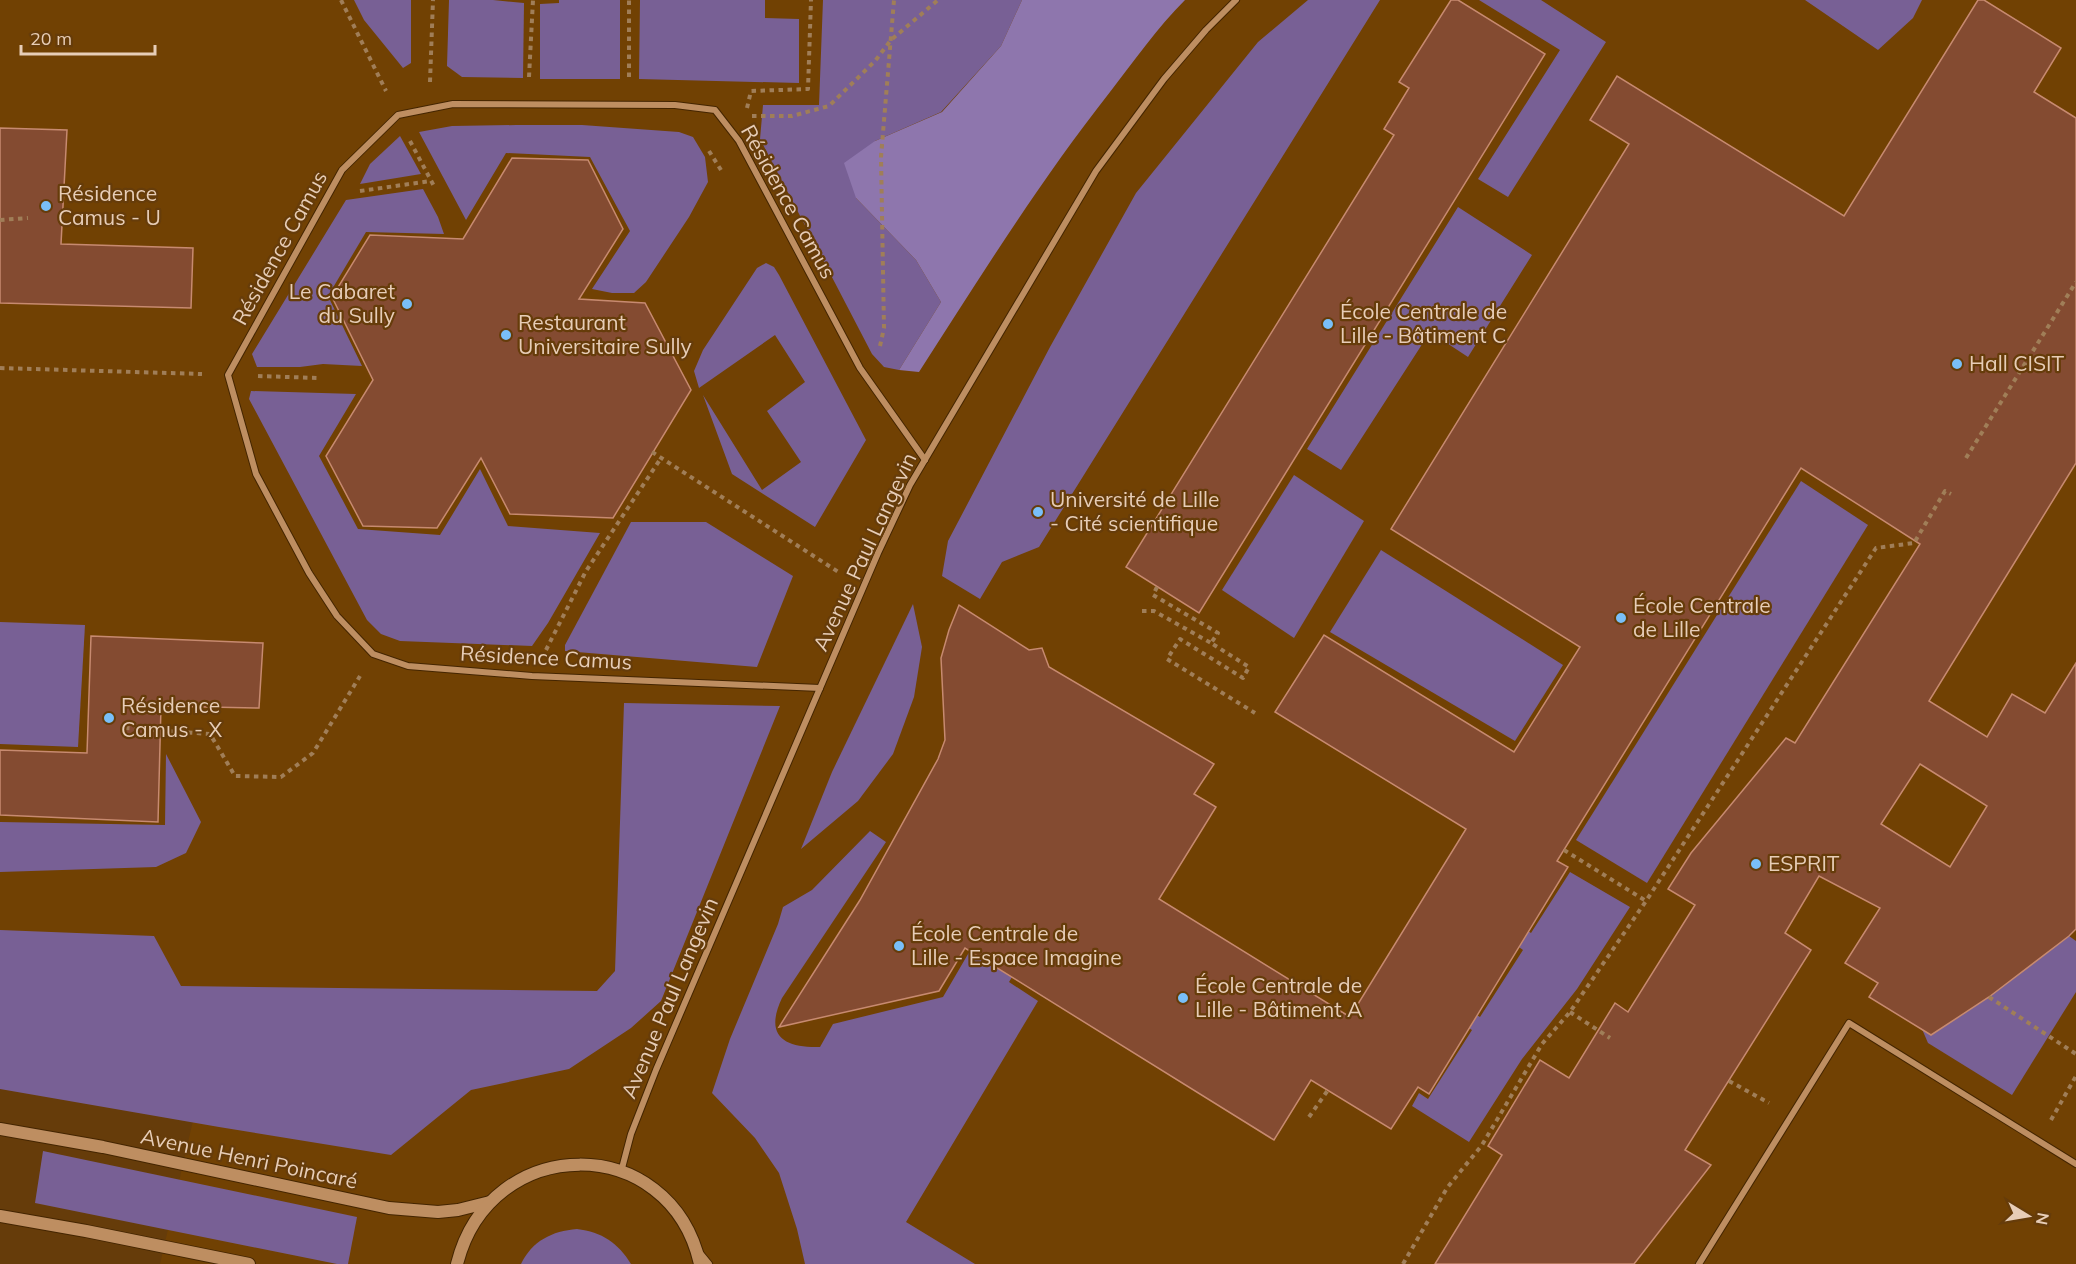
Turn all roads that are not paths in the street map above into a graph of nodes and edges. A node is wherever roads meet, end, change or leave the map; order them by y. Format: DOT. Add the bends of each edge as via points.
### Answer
graph roads {
  1 [pos="1236,0"];
  2 [pos="925,460"];
  3 [pos="820,688"];
  4 [pos="0,1129"];
  5 [pos="2076,1164"];
  6 [pos="621,1172"];
  7 [pos="489,1202"];
  8 [pos="0,1216"];
  9 [pos="696,1249"];
  10 [pos="249,1264"];
  11 [pos="457,1264"];
  12 [pos="700,1264"];
  13 [pos="709,1264"];
  14 [pos="1699,1264"];
  1 -- 2 [label="street, Avenue Paul Langevin" via="1164,79 1096,171"];
  2 -- 3 [label="street, Avenue Paul Langevin" via="910,485"];
  2 -- 3 [label="street, Résidence Camus" via="860,368 739,141 716,110 675,105 453,104 398,115 342,170 228,375 256,474 309,573 337,616 372,654 408,666 520,675"];
  3 -- 6 [label="street, Avenue Paul Langevin" via="656,1070"];
  4 -- 7 [label="street, Avenue Henri Poincaré" via="389,1208 438,1212"];
  5 -- 14 [label="street" via="1849,1023"];
  6 -- 7 [label="street" via="593,1165 550,1167 511,1184"];
  6 -- 9 [label="street" via="646,1184 667,1202"];
  7 -- 11 [label="street" via="471,1226"];
  8 -- 10 [label="street"];
  9 -- 12 [label="street"];
  9 -- 13 [label="street"];
}
